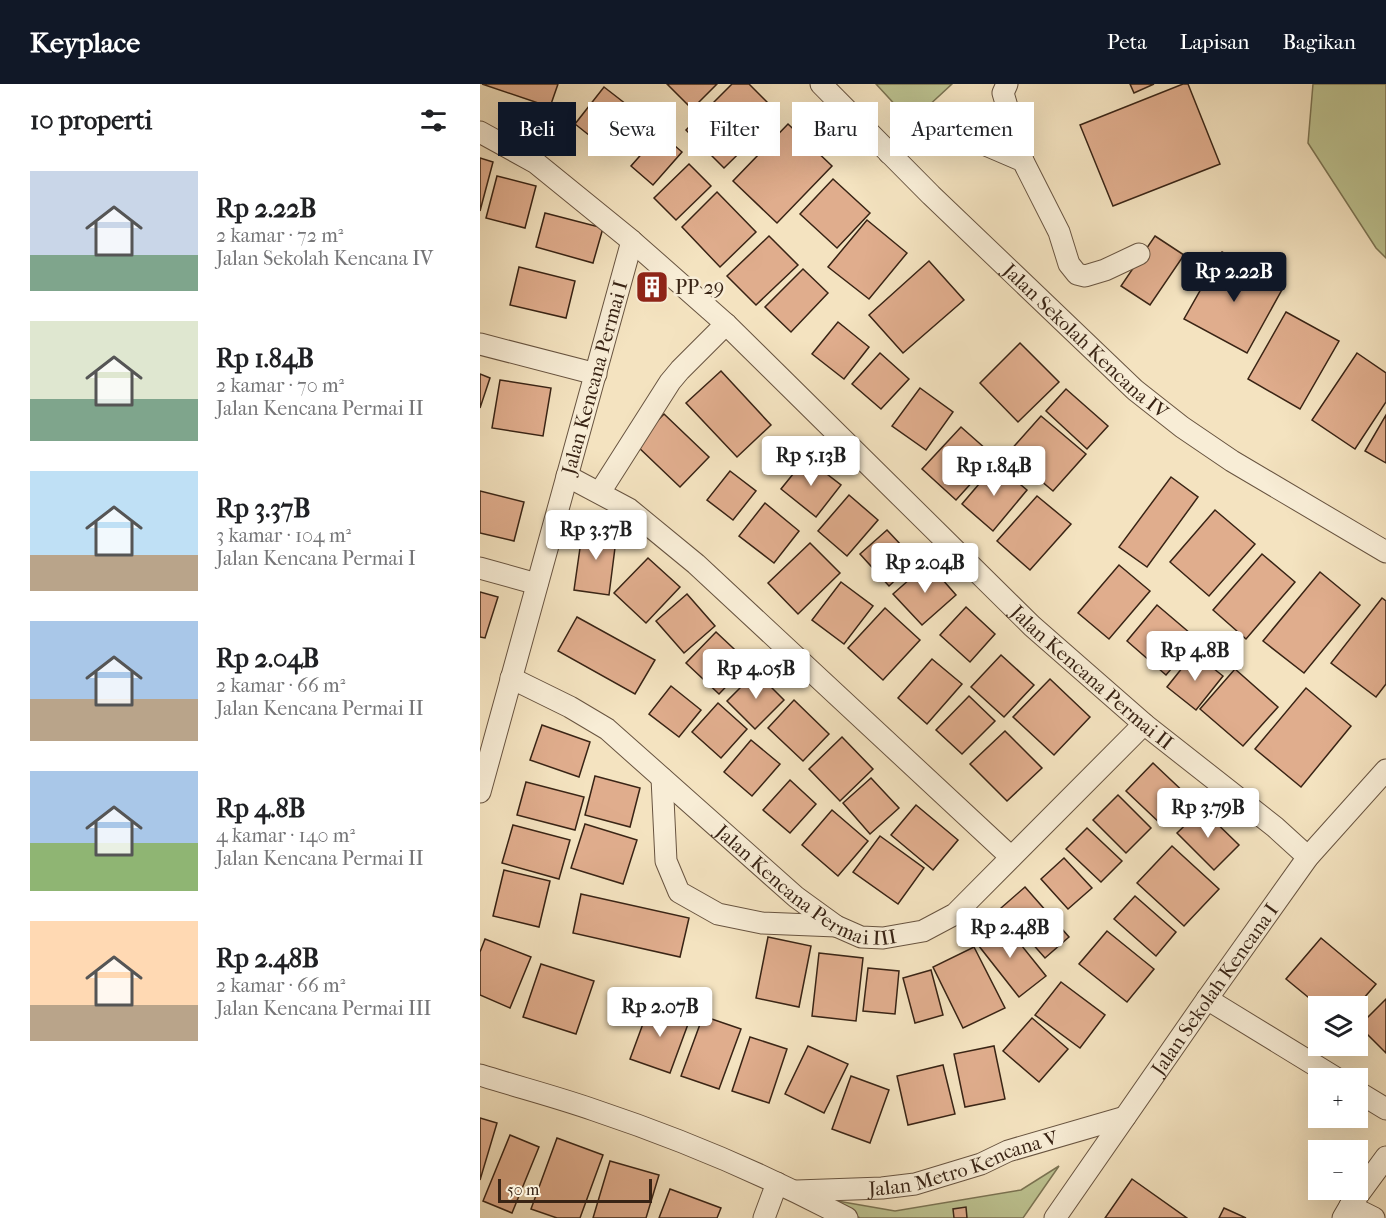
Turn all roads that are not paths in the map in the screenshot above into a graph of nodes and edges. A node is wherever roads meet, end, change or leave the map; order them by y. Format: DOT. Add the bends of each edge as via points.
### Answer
graph roads {
  1 [pos="821,84"];
  2 [pos="1007,84"];
  3 [pos="480,132"];
  4 [pos="889,153"];
  5 [pos="1023,162"];
  6 [pos="632,242"];
  7 [pos="1139,254"];
  8 [pos="726,324"];
  9 [pos="480,344"];
  10 [pos="596,374"];
  11 [pos="567,476"];
  12 [pos="600,492"];
  13 [pos="1386,552"];
  14 [pos="480,568"];
  15 [pos="537,584"];
  16 [pos="511,678"];
  17 [pos="1144,724"];
  18 [pos="1386,771"];
  19 [pos="662,778"];
  20 [pos="480,792"];
  21 [pos="1011,857"];
  22 [pos="1308,857"];
  23 [pos="836,926"];
  24 [pos="1207,999"];
  25 [pos="1320,1068"];
  26 [pos="480,1076"];
  27 [pos="1368,1098"];
  28 [pos="1386,1109"];
  29 [pos="1125,1117"];
  30 [pos="1386,1156"];
  31 [pos="787,1187"];
  32 [pos="1346,1212"];
  33 [pos="764,1218"];
  34 [pos="847,1218"];
  35 [pos="1055,1218"];
  36 [pos="1374,1218"];
  1 -- 4 [label="street, Jalan Sekolah Kencana IV"];
  2 -- 5 [label="street" via="1003,93"];
  3 -- 6 [label="street, Jalan Kencana Permai II" via="536,162"];
  4 -- 5 [label="street" via="925,130 938,128 951,129"];
  4 -- 13 [label="street, Jalan Sekolah Kencana IV" via="1135,390 1232,461"];
  5 -- 7 [label="street" via="1077,274 1085,276 1105,270"];
  6 -- 8 [label="street, Jalan Kencana Permai II"];
  6 -- 10 [label="street, Jalan Kencana Permai I"];
  8 -- 12 [label="street" via="675,376"];
  8 -- 17 [label="street, Jalan Kencana Permai II" via="1032,626"];
  9 -- 10 [label="street"];
  10 -- 11 [label="street, Jalan Kencana Permai I"];
  11 -- 12 [label="street"];
  11 -- 15 [label="street, Jalan Kencana Permai I"];
  12 -- 21 [label="street" via="629,509 696,564"];
  14 -- 15 [label="street"];
  15 -- 16 [label="street, Jalan Kencana Permai I"];
  16 -- 19 [label="street, Jalan Kencana Permai III" via="607,729"];
  16 -- 20 [label="street, Jalan Kencana Permai I"];
  17 -- 21 [label="street, Jalan Kencana Permai III"];
  17 -- 22 [label="street, Jalan Kencana Permai II"];
  18 -- 22 [label="street, Jalan Sekolah Kencana I"];
  19 -- 23 [label="street, Jalan Kencana Permai III" via="796,897"];
  19 -- 23 [label="street" via="666,861 679,892 718,914 762,923"];
  21 -- 23 [label="street, Jalan Kencana Permai III" via="955,914 923,931 883,938 861,937"];
  22 -- 24 [label="street, Jalan Sekolah Kencana I"];
  24 -- 25 [label="street"];
  24 -- 29 [label="street, Jalan Sekolah Kencana I"];
  26 -- 31 [label="street, Jalan Metro Kencana V" via="594,1109 689,1144"];
  27 -- 28 [label="street"];
  29 -- 31 [label="street, Jalan Metro Kencana V" via="1008,1151 981,1164 915,1184 882,1188"];
  29 -- 35 [label="street, Jalan Sekolah Kencana I"];
  30 -- 32 [label="street"];
  31 -- 33 [label="street"];
  31 -- 34 [label="street, Jalan Metro Kencana V"];
  32 -- 36 [label="street"];
}
